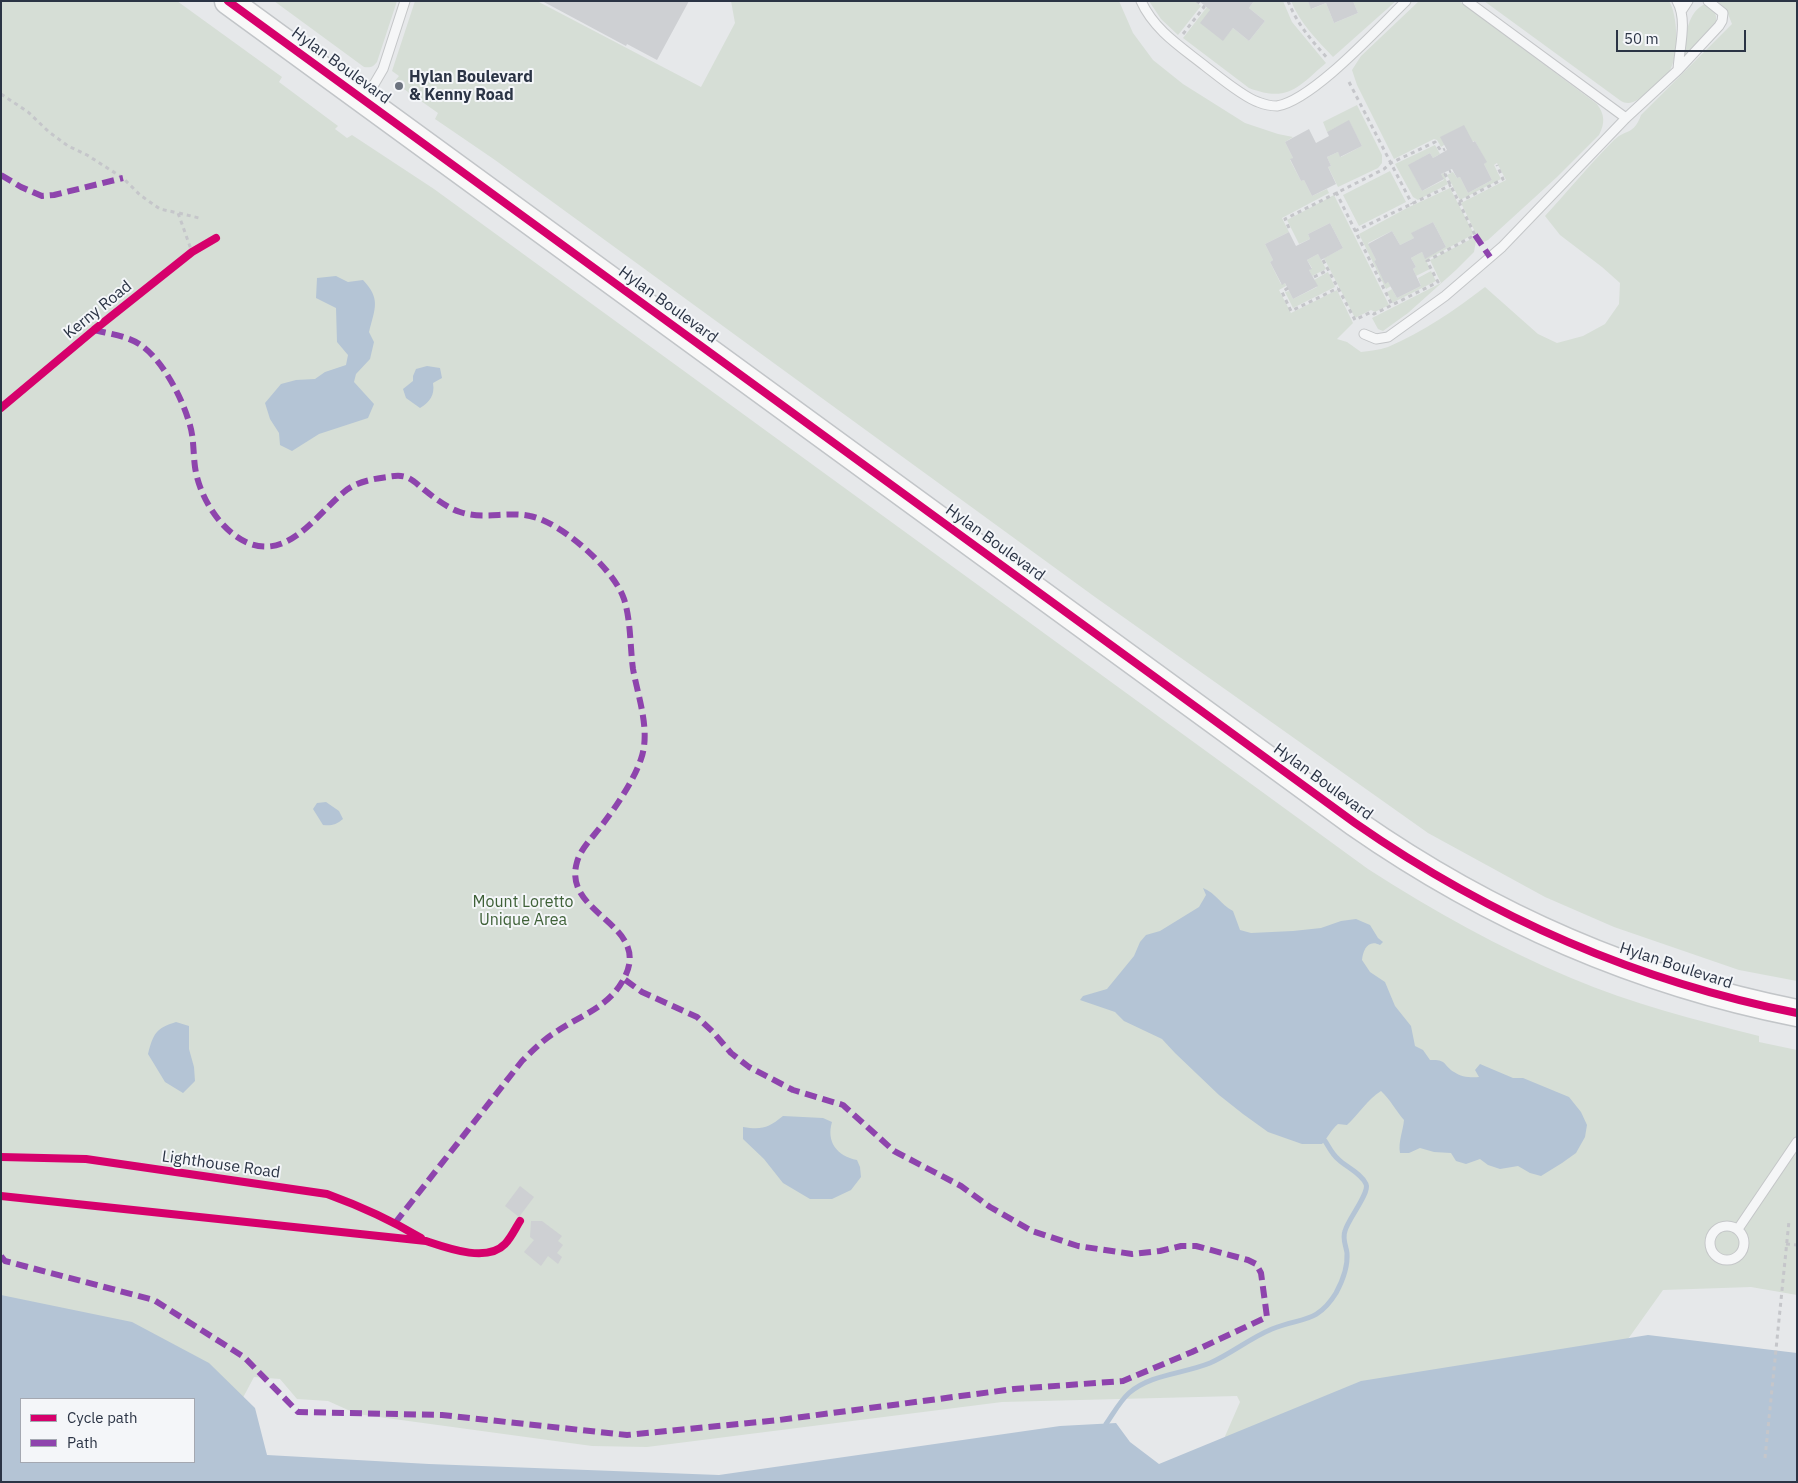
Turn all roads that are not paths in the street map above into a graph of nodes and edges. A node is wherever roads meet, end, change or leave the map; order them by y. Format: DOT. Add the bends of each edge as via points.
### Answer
graph roads {
  1 [pos="228,1"];
  2 [pos="404,1"];
  3 [pos="1141,1"];
  4 [pos="1406,1"];
  5 [pos="1467,1"];
  6 [pos="1677,1"];
  7 [pos="1688,1"];
  8 [pos="1708,1"];
  9 [pos="1682,10"];
  10 [pos="1678,70"];
  11 [pos="364,100"];
  12 [pos="1626,118"];
  13 [pos="1364,334"];
  14 [pos="1797,1013"];
  15 [pos="1797,1142"];
  16 [pos="1738,1229"];
  1 -- 11 [label="main road, Hylan Boulevard"];
  2 -- 11 [label="lane" via="383,69"];
  3 -- 4 [label="lane" via="1147,14 1167,37 1257,102 1276,106 1318,85"];
  5 -- 12 [label="lane"];
  6 -- 9 [label="lane"];
  7 -- 9 [label="lane"];
  8 -- 10 [label="lane" via="1723,13 1722,21"];
  9 -- 10 [label="lane"];
  10 -- 12 [label="lane"];
  11 -- 14 [label="main road, Hylan Boulevard" via="1404,856 1492,907 1582,949 1703,991"];
  12 -- 13 [label="lane" via="1502,247 1445,296 1388,337"];
  15 -- 16 [label="lane"];
}
